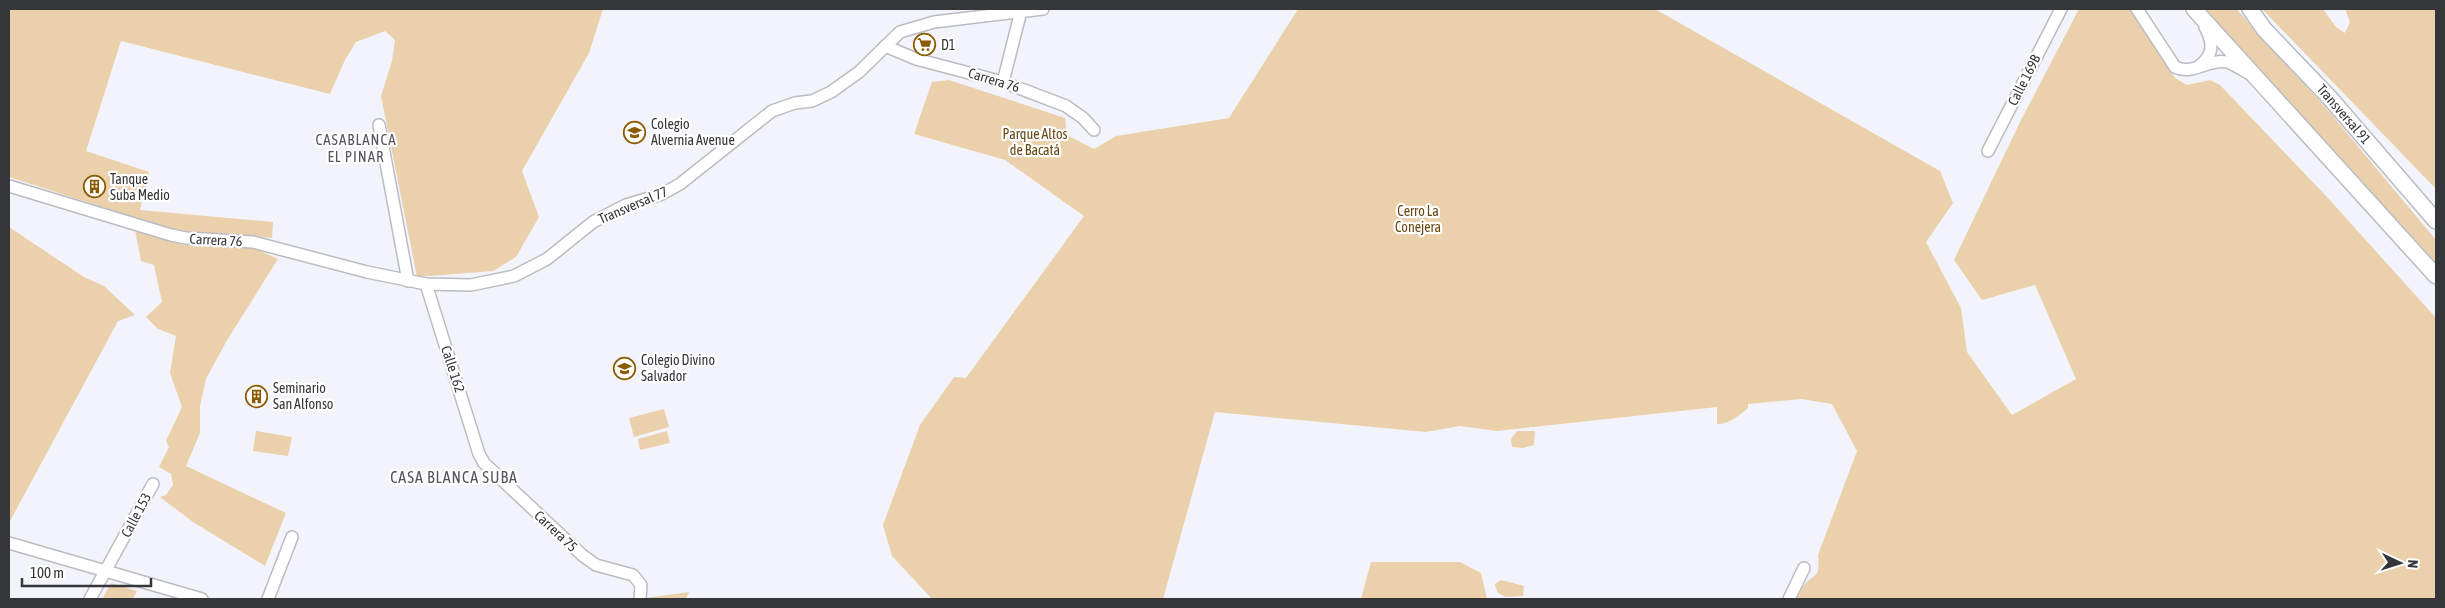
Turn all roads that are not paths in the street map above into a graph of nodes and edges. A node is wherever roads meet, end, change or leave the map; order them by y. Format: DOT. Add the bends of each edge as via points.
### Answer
graph roads {
  1 [pos="1043,9"];
  2 [pos="2061,9"];
  3 [pos="2137,9"];
  4 [pos="2250,9"];
  5 [pos="2194,10"];
  6 [pos="1021,11"];
  7 [pos="885,46"];
  8 [pos="2196,68"];
  9 [pos="2252,76"];
  10 [pos="1003,82"];
  11 [pos="379,125"];
  12 [pos="1094,130"];
  13 [pos="1988,151"];
  14 [pos="9,186"];
  15 [pos="2436,221"];
  16 [pos="2436,276"];
  17 [pos="408,281"];
  18 [pos="426,284"];
  19 [pos="479,454"];
  20 [pos="153,484"];
  21 [pos="292,537"];
  22 [pos="9,543"];
  23 [pos="1804,568"];
  24 [pos="106,571"];
  25 [pos="641,595"];
  26 [pos="90,599"];
  27 [pos="202,599"];
  28 [pos="268,599"];
  29 [pos="1789,599"];
  1 -- 6 [label="street, Transversal 77"];
  2 -- 13 [label="street, Calle 169B"];
  3 -- 8 [label="street" via="2171,64 2184,70"];
  4 -- 15 [label="main road, Transversal 91" via="2264,29 2335,103"];
  5 -- 8 [label="street" via="2210,36 2212,47 2209,57"];
  5 -- 9 [label="main road"];
  6 -- 7 [label="street, Transversal 77" via="918,26 895,35"];
  6 -- 10 [label="street"];
  7 -- 10 [label="street, Carrera 76" via="916,59"];
  7 -- 18 [label="street, Transversal 77" via="859,72 832,92 812,101 772,111 680,184 593,222 547,259 514,276 471,285"];
  8 -- 9 [label="street" via="2227,62"];
  9 -- 16 [label="main road"];
  10 -- 12 [label="street, Carrera 76" via="1066,106"];
  11 -- 17 [label="street"];
  14 -- 17 [label="street, Carrera 76" via="171,235 253,242"];
  17 -- 18 [label="street, Carrera 76"];
  18 -- 19 [label="street, Calle 162"];
  19 -- 25 [label="street, Carrera 75" via="491,471 582,555 596,565 633,575 638,580"];
  20 -- 24 [label="street, Calle 153"];
  21 -- 28 [label="street"];
  22 -- 24 [label="street"];
  23 -- 29 [label="street"];
  24 -- 26 [label="street, Calle 153"];
  24 -- 27 [label="street"];
}
